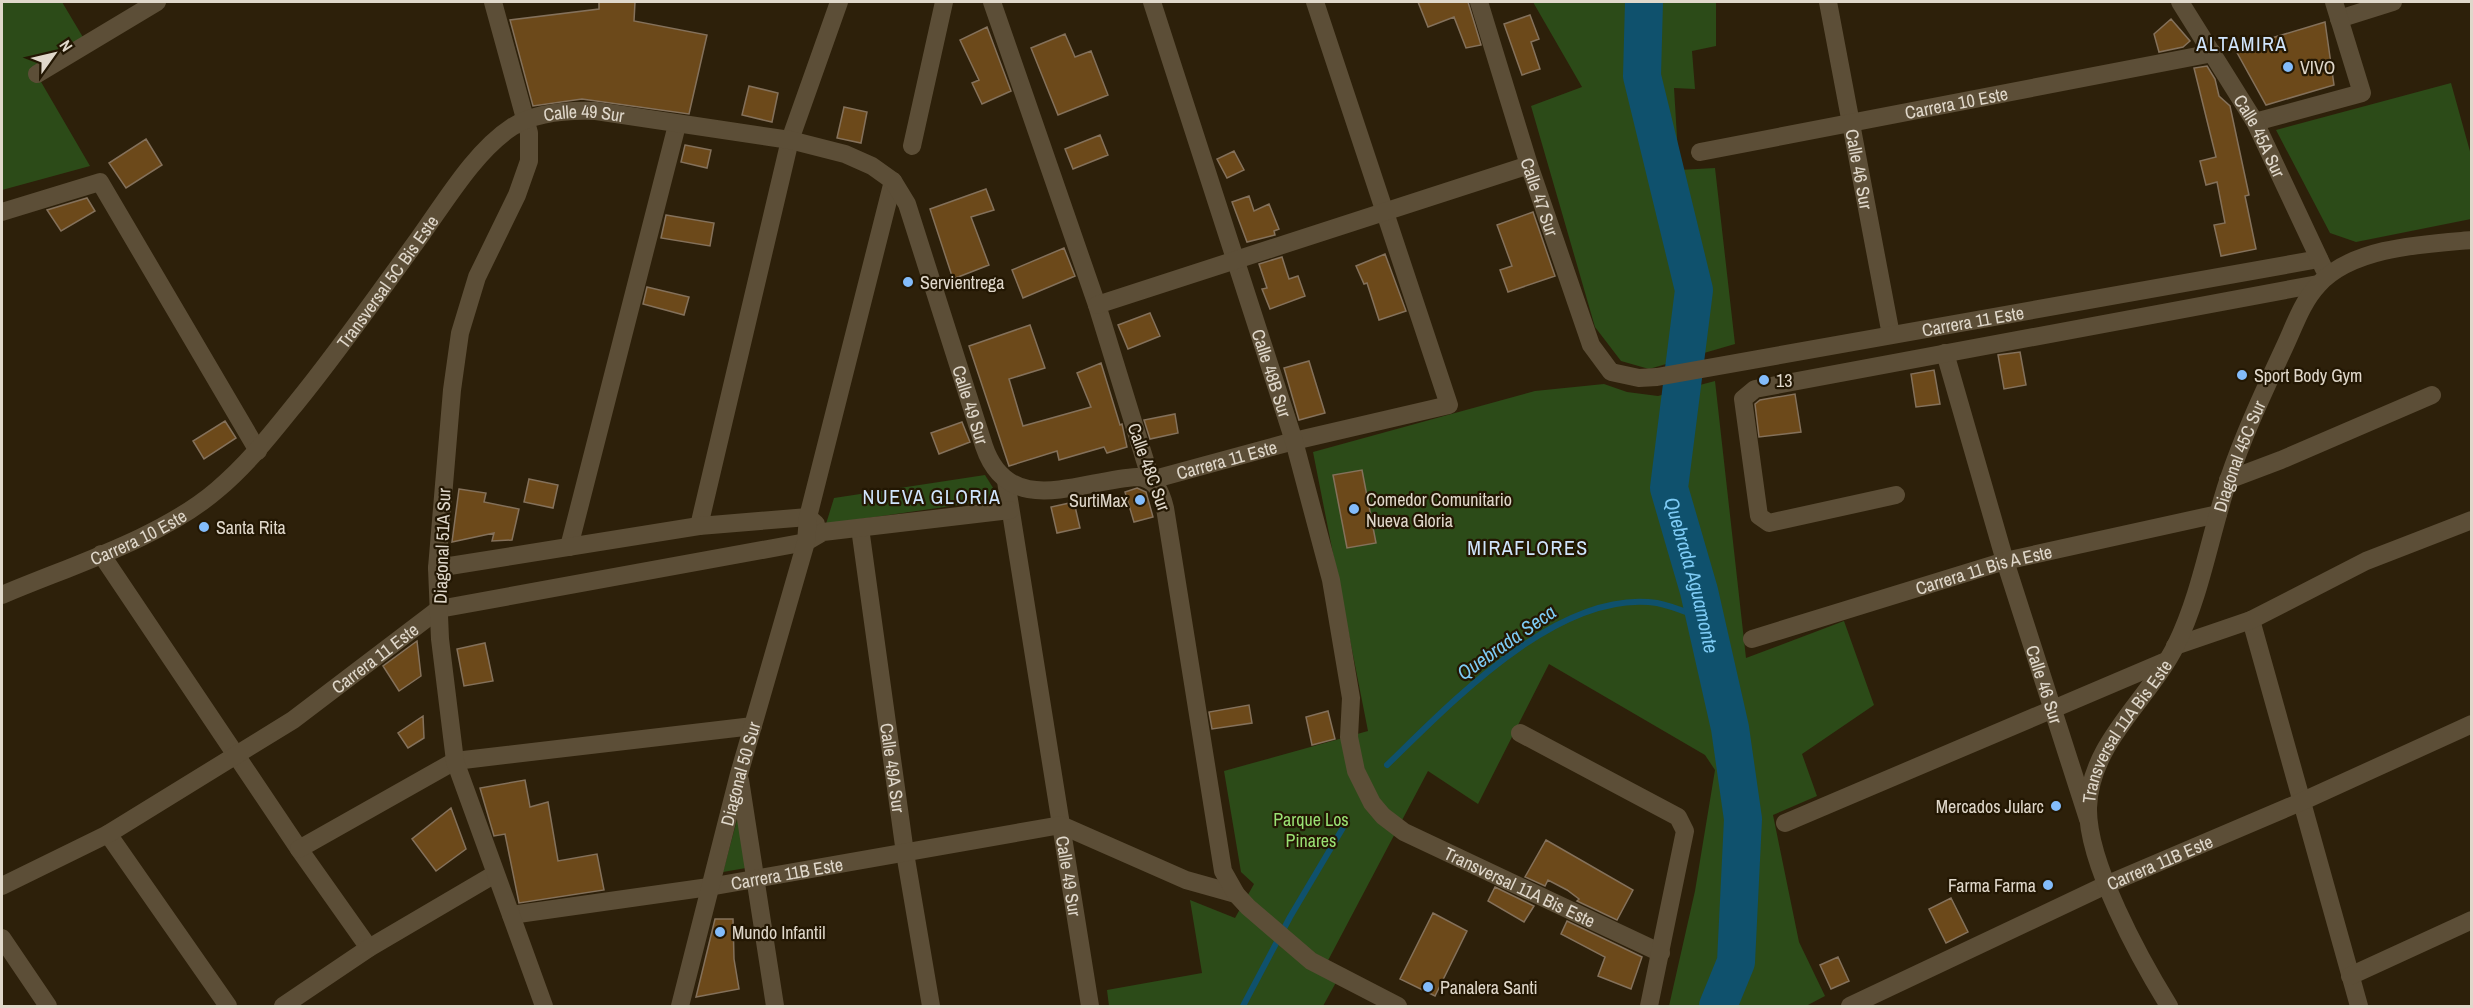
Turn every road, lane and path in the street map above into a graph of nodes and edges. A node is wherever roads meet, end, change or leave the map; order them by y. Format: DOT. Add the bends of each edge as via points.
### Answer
graph roads {
  1 [pos="157,2"];
  2 [pos="494,2"];
  3 [pos="839,2"];
  4 [pos="944,2"];
  5 [pos="992,2"];
  6 [pos="1152,2"];
  7 [pos="1315,2"];
  8 [pos="1479,2"];
  9 [pos="1828,2"];
  10 [pos="2179,2"];
  11 [pos="2393,2"];
  12 [pos="2337,10"];
  13 [pos="2213,53"];
  14 [pos="37,74"];
  15 [pos="526,121"];
  16 [pos="2256,122"];
  17 [pos="1851,123"];
  18 [pos="676,125"];
  19 [pos="790,140"];
  20 [pos="912,146"];
  21 [pos="1700,152"];
  22 [pos="1530,165"];
  23 [pos="893,181"];
  24 [pos="2,212"];
  25 [pos="1385,212"];
  26 [pos="2472,240"];
  27 [pos="2319,259"];
  28 [pos="1235,260"];
  29 [pos="2323,280"];
  30 [pos="1097,305"];
  31 [pos="1891,335"];
  32 [pos="1945,354"];
  33 [pos="1625,376"];
  34 [pos="2432,395"];
  35 [pos="1294,441"];
  36 [pos="258,452"];
  37 [pos="1151,480"];
  38 [pos="2228,480"];
  39 [pos="1006,481"];
  40 [pos="1896,495"];
  41 [pos="1010,510"];
  42 [pos="2218,514"];
  43 [pos="808,517"];
  44 [pos="2472,520"];
  45 [pos="699,526"];
  46 [pos="860,528"];
  47 [pos="823,531"];
  48 [pos="806,542"];
  49 [pos="569,547"];
  50 [pos="101,554"];
  51 [pos="2005,561"];
  52 [pos="437,568"];
  53 [pos="2,595"];
  54 [pos="439,609"];
  55 [pos="2251,620"];
  56 [pos="1752,639"];
  57 [pos="2171,654"];
  58 [pos="2053,710"];
  59 [pos="2472,723"];
  60 [pos="753,726"];
  61 [pos="1520,733"];
  62 [pos="238,754"];
  63 [pos="454,761"];
  64 [pos="739,774"];
  65 [pos="2302,801"];
  66 [pos="1383,816"];
  67 [pos="2089,820"];
  68 [pos="1785,823"];
  69 [pos="1061,825"];
  70 [pos="108,834"];
  71 [pos="299,849"];
  72 [pos="904,853"];
  73 [pos="495,874"];
  74 [pos="755,879"];
  75 [pos="2108,884"];
  76 [pos="2,886"];
  77 [pos="709,887"];
  78 [pos="1242,900"];
  79 [pos="510,915"];
  80 [pos="2472,920"];
  81 [pos="2,938"];
  82 [pos="369,948"];
  83 [pos="1661,953"];
  84 [pos="2350,976"];
  85 [pos="48,1006"];
  86 [pos="228,1006"];
  87 [pos="283,1006"];
  88 [pos="544,1006"];
  89 [pos="680,1006"];
  90 [pos="775,1006"];
  91 [pos="931,1006"];
  92 [pos="1090,1006"];
  93 [pos="1398,1006"];
  94 [pos="1649,1006"];
  95 [pos="1850,1006"];
  96 [pos="2169,1006"];
  97 [pos="2359,1006"];
  1 -- 14 [label="street"];
  2 -- 15 [label="street, Diagonal 51A Sur"];
  3 -- 19 [label="street"];
  4 -- 20 [label="street"];
  5 -- 30 [label="street, Calle 48C Sur"];
  6 -- 28 [label="street, Calle 48B Sur"];
  7 -- 25 [label="street"];
  8 -- 22 [label="street, Calle 47 Sur"];
  9 -- 17 [label="street, Calle 46 Sur"];
  10 -- 13 [label="street, Calle 45A Sur"];
  11 -- 12 [label="street"];
  12 -- 16 [label="street" via="2362,93"];
  13 -- 16 [label="street, Calle 45A Sur"];
  13 -- 17 [label="street, Carrera 10 Este"];
  15 -- 18 [label="street, Calle 49 Sur" via="581,110"];
  15 -- 36 [label="street, Transversal 5C Bis Este" via="494,142 453,190 331,360"];
  15 -- 52 [label="street, Diagonal 51A Sur" via="530,146 527,171 477,277 460,333"];
  16 -- 27 [label="street, Calle 45A Sur"];
  17 -- 21 [label="street, Carrera 10 Este"];
  17 -- 31 [label="street, Calle 46 Sur"];
  18 -- 19 [label="street, Calle 49 Sur"];
  18 -- 49 [label="street"];
  19 -- 23 [label="street, Calle 49 Sur" via="859,159"];
  19 -- 45 [label="street"];
  22 -- 25 [label="street"];
  22 -- 33 [label="street, Calle 47 Sur" via="1591,345 1611,372"];
  23 -- 39 [label="street, Calle 49 Sur" via="914,220 987,458"];
  23 -- 43 [label="street, Diagonal 50 Sur"];
  24 -- 36 [label="street" via="100,182"];
  25 -- 28 [label="street"];
  25 -- 35 [label="street, Carrera 11 Este" via="1449,405"];
  26 -- 29 [label="street, Carrera 11 Este" via="2396,249 2363,258"];
  27 -- 29 [label="street, Calle 45A Sur"];
  27 -- 31 [label="street, Carrera 11 Este"];
  28 -- 30 [label="street"];
  28 -- 35 [label="street, Calle 48B Sur"];
  29 -- 32 [label="street, Carrera 11 Este"];
  29 -- 38 [label="street, Diagonal 45C Sur" via="2307,301 2277,362"];
  30 -- 37 [label="street, Calle 48C Sur"];
  31 -- 33 [label="street, Carrera 11 Este" via="1657,377"];
  32 -- 40 [label="street, Carrera 11 Este" via="1755,389 1743,399 1759,516 1769,524"];
  32 -- 51 [label="street, Calle 46 Sur"];
  34 -- 38 [label="street"];
  35 -- 37 [label="street, Carrera 11 Este"];
  35 -- 66 [label="street, Calle 48B Sur" via="1331,580 1351,698 1351,755 1363,788"];
  36 -- 50 [label="street, Carrera 10 Este" via="196,506"];
  37 -- 39 [label="street, Carrera 11 Este" via="1129,477 1037,492 1016,488"];
  37 -- 78 [label="street, Calle 48C Sur" via="1166,508 1223,871"];
  38 -- 42 [label="street, Diagonal 45C Sur"];
  39 -- 41 [label="street, Calle 49 Sur"];
  41 -- 46 [label="street, Carrera 11 Este"];
  41 -- 69 [label="street, Calle 49 Sur"];
  42 -- 51 [label="street, Carrera 11 Bis A Este"];
  42 -- 57 [label="street, Diagonal 45C Sur"];
  43 -- 45 [label="street"];
  43 -- 47 [label="street"];
  43 -- 48 [label="street, Diagonal 50 Sur"];
  44 -- 55 [label="street" via="2366,561"];
  45 -- 49 [label="street"];
  46 -- 47 [label="street, Carrera 11 Este"];
  46 -- 72 [label="street, Calle 49A Sur"];
  47 -- 48 [label="street, Carrera 11 Este"];
  48 -- 54 [label="street, Carrera 11 Este"];
  48 -- 60 [label="street, Diagonal 50 Sur"];
  49 -- 52 [label="street"];
  50 -- 53 [label="street, Carrera 10 Este"];
  50 -- 62 [label="street"];
  51 -- 56 [label="street, Carrera 11 Bis A Este"];
  51 -- 58 [label="street, Calle 46 Sur"];
  52 -- 54 [label="street, Diagonal 51A Sur"];
  54 -- 62 [label="street, Carrera 11 Este" via="293,720"];
  54 -- 63 [label="street, Diagonal 51A Sur"];
  55 -- 57 [label="street"];
  55 -- 65 [label="street"];
  57 -- 58 [label="street"];
  57 -- 67 [label="street, Transversal 11A Bis Este" via="2105,751 2092,784"];
  58 -- 67 [label="street, Calle 46 Sur"];
  58 -- 68 [label="street"];
  59 -- 65 [label="street, Carrera 11B Este"];
  60 -- 63 [label="street"];
  60 -- 64 [label="street, Diagonal 50 Sur"];
  61 -- 83 [label="street" via="1678,817 1685,831"];
  62 -- 70 [label="street, Carrera 11 Este"];
  62 -- 71 [label="street"];
  63 -- 71 [label="street"];
  63 -- 73 [label="street, Diagonal 51A Sur"];
  64 -- 74 [label="street"];
  64 -- 77 [label="street, Diagonal 50 Sur"];
  65 -- 75 [label="street, Carrera 11B Este"];
  65 -- 84 [label="street"];
  66 -- 83 [label="street, Transversal 11A Bis Este" via="1404,832"];
  67 -- 75 [label="street, Calle 46 Sur"];
  69 -- 72 [label="street, Carrera 11B Este"];
  69 -- 78 [label="street"];
  69 -- 92 [label="street, Calle 49 Sur"];
  70 -- 76 [label="street, Carrera 11 Este"];
  70 -- 86 [label="street"];
  71 -- 82 [label="street"];
  72 -- 74 [label="street, Carrera 11B Este"];
  72 -- 91 [label="street, Calle 49A Sur"];
  73 -- 79 [label="street, Diagonal 51A Sur"];
  73 -- 82 [label="street"];
  74 -- 77 [label="street, Carrera 11B Este"];
  74 -- 90 [label="street"];
  75 -- 95 [label="street, Carrera 11B Este"];
  75 -- 96 [label="street, Calle 46 Sur"];
  77 -- 79 [label="street, Carrera 11B Este"];
  77 -- 89 [label="street, Diagonal 50 Sur"];
  78 -- 93 [label="street" via="1311,961"];
  79 -- 88 [label="street, Diagonal 51A Sur"];
  80 -- 84 [label="street"];
  81 -- 85 [label="street"];
  82 -- 87 [label="street"];
  83 -- 94 [label="street"];
  84 -- 97 [label="street"];
}
